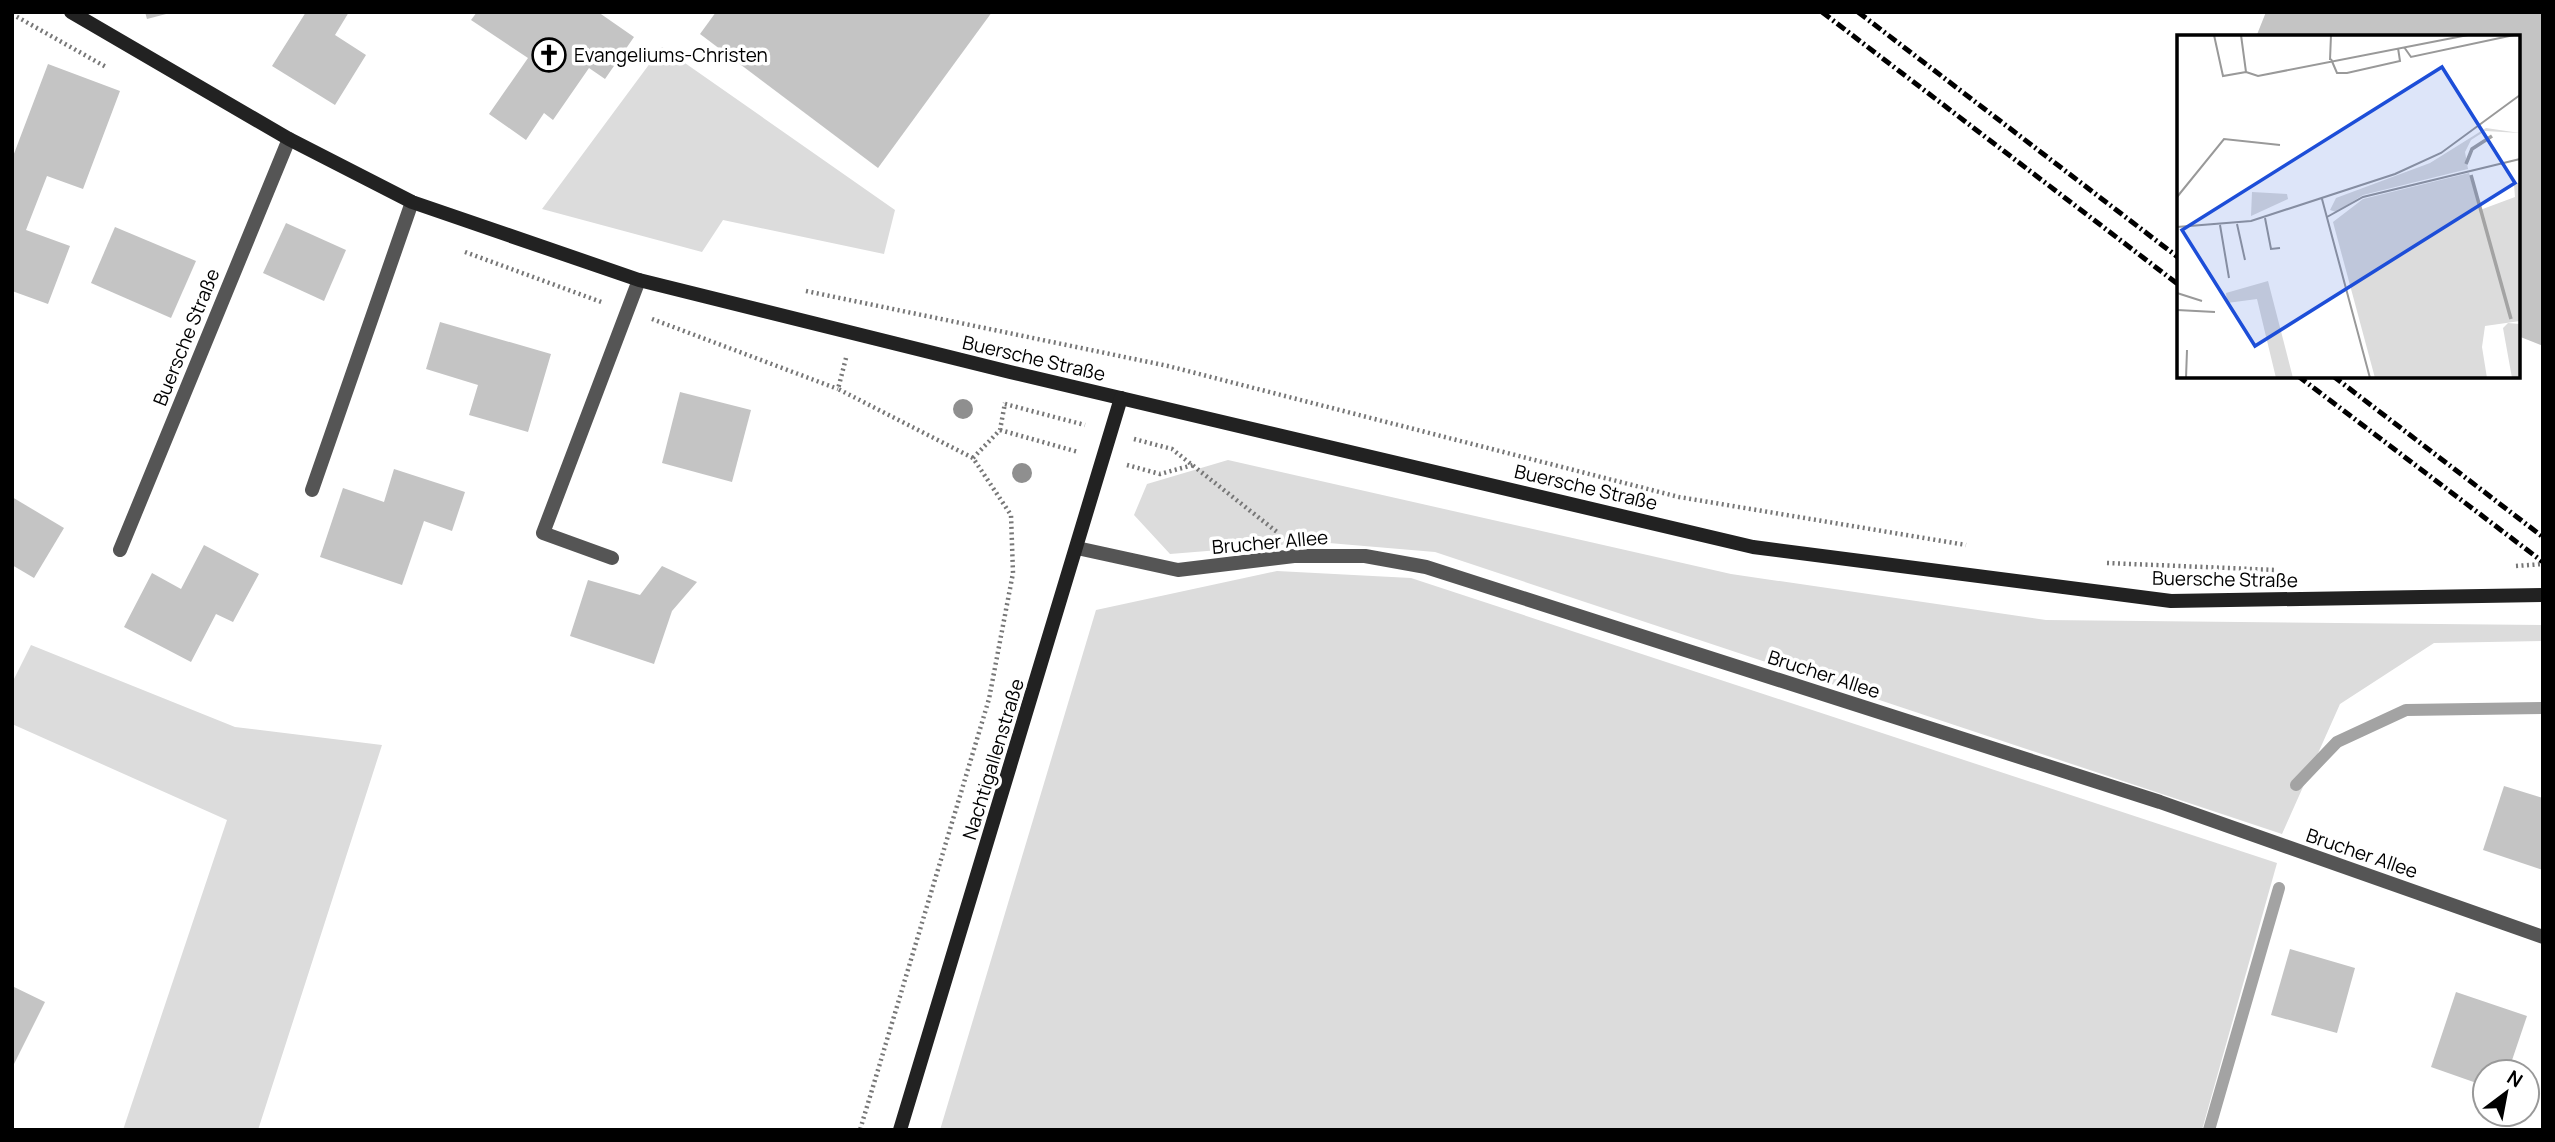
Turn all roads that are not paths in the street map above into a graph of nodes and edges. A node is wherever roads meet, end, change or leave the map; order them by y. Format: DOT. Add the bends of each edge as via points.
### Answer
graph roads {
  1 [pos="71,12"];
  2 [pos="289,139"];
  3 [pos="412,202"];
  4 [pos="639,281"];
  5 [pos="1121,398"];
  6 [pos="312,490"];
  7 [pos="1077,548"];
  8 [pos="120,550"];
  9 [pos="612,558"];
  10 [pos="2543,595"];
  11 [pos="2543,937"];
  12 [pos="900,1130"];
  1 -- 2 [label="main road, Buersche Straße"];
  2 -- 3 [label="main road, Buersche Straße"];
  2 -- 8 [label="street, Buersche Straße"];
  3 -- 4 [label="main road, Buersche Straße"];
  3 -- 6 [label="street"];
  4 -- 5 [label="main road, Buersche Straße"];
  4 -- 9 [label="street" via="543,533"];
  5 -- 7 [label="main road, Nachtigallenstraße"];
  5 -- 10 [label="main road, Buersche Straße" via="1753,547 2171,601"];
  7 -- 11 [label="street, Brucher Allee" via="1178,570 1294,556 1365,556 1426,567 2160,803"];
  7 -- 12 [label="main road, Nachtigallenstraße"];
}
